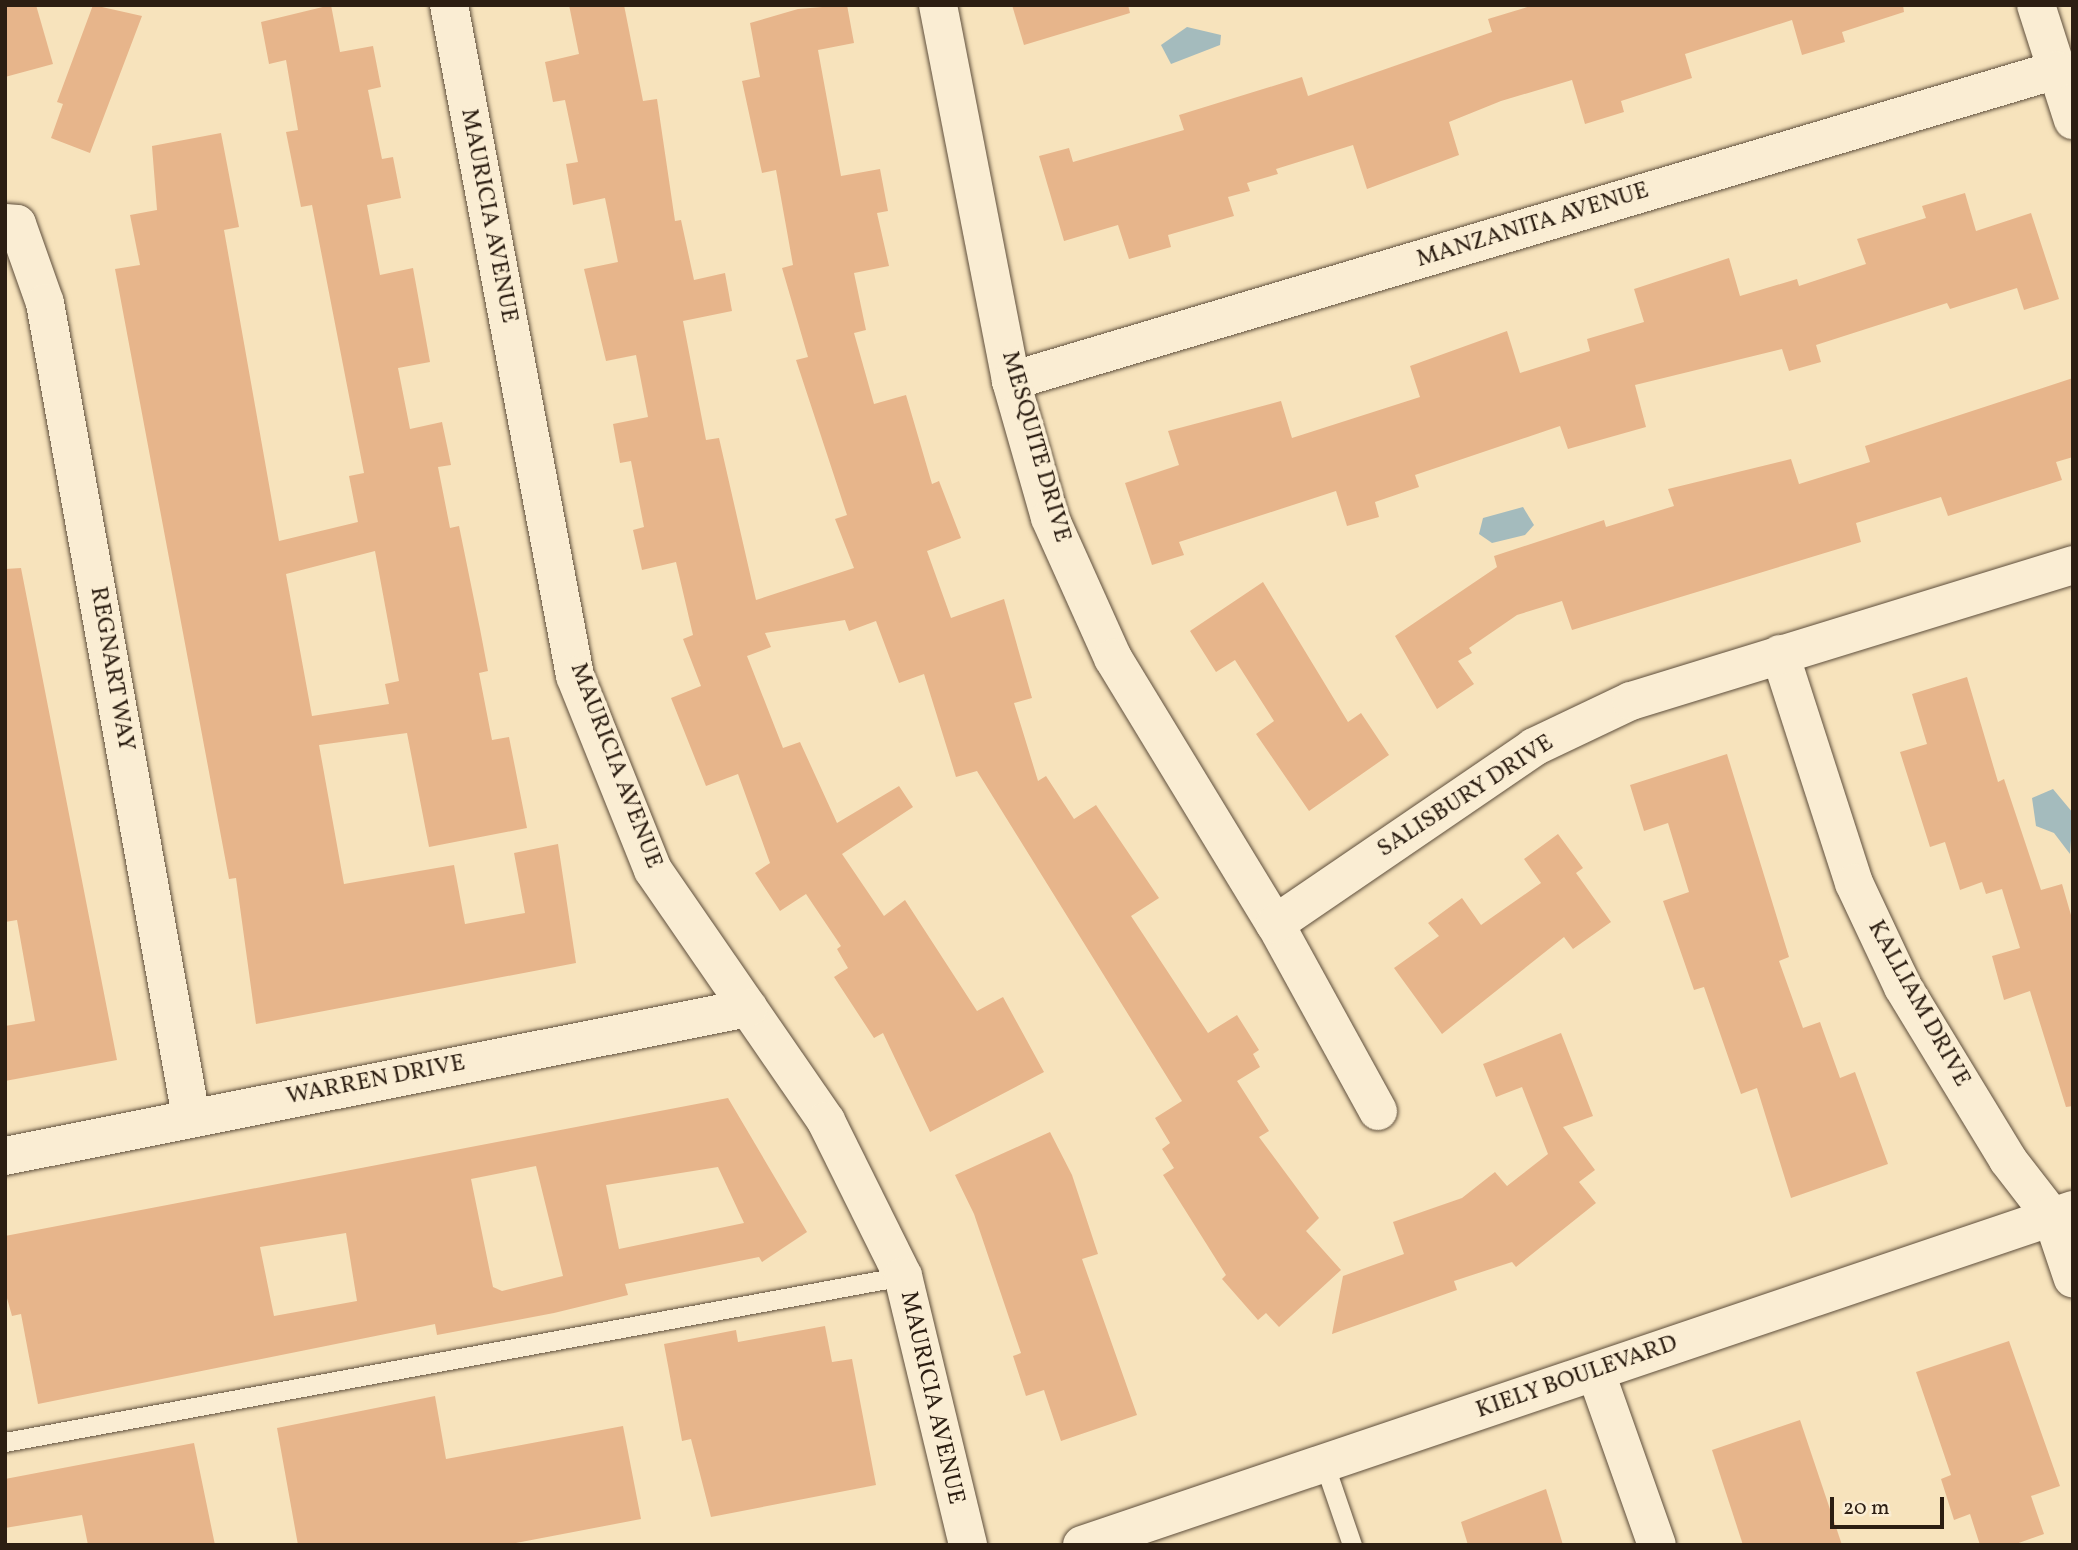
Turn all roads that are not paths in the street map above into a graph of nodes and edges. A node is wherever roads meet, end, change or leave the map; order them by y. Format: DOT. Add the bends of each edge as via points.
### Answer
graph roads {
  1 [pos="449,5"];
  2 [pos="938,5"];
  3 [pos="2036,5"];
  4 [pos="2056,70"];
  5 [pos="2073,120"];
  6 [pos="11,224"];
  7 [pos="1011,381"];
  8 [pos="2073,565"];
  9 [pos="1780,654"];
  10 [pos="1275,925"];
  11 [pos="748,1008"];
  12 [pos="1378,1111"];
  13 [pos="191,1117"];
  14 [pos="5,1156"];
  15 [pos="2062,1214"];
  16 [pos="903,1276"];
  17 [pos="2073,1279"];
  18 [pos="1596,1373"];
  19 [pos="5,1442"];
  20 [pos="1324,1463"];
  21 [pos="968,1545"];
  22 [pos="1082,1545"];
  23 [pos="1352,1545"];
  24 [pos="1657,1545"];
  1 -- 11 [label="street, MAURICIA AVENUE" via="576,676 653,870"];
  2 -- 7 [label="street, MESQUITE DRIVE"];
  3 -- 4 [label="street"];
  4 -- 5 [label="street"];
  4 -- 7 [label="street, MANZANITA AVENUE"];
  6 -- 13 [label="street, REGNART WAY" via="45,303"];
  7 -- 10 [label="street, MESQUITE DRIVE" via="1050,518 1113,658"];
  8 -- 9 [label="street, SALISBURY DRIVE"];
  9 -- 10 [label="street, SALISBURY DRIVE" via="1631,701 1534,747"];
  9 -- 15 [label="street, KALLIAM DRIVE" via="1854,883 1903,987 2008,1160"];
  10 -- 12 [label="street"];
  11 -- 13 [label="street, WARREN DRIVE"];
  11 -- 16 [label="street, MAURICIA AVENUE" via="826,1121"];
  13 -- 14 [label="street, WARREN DRIVE"];
  15 -- 17 [label="street, KALLIAM DRIVE"];
  15 -- 18 [label="street, KIELY BOULEVARD"];
  16 -- 19 [label="lane"];
  16 -- 21 [label="street, MAURICIA AVENUE"];
  18 -- 20 [label="street, KIELY BOULEVARD"];
  18 -- 24 [label="street"];
  20 -- 22 [label="street, KIELY BOULEVARD"];
  20 -- 23 [label="lane"];
}
